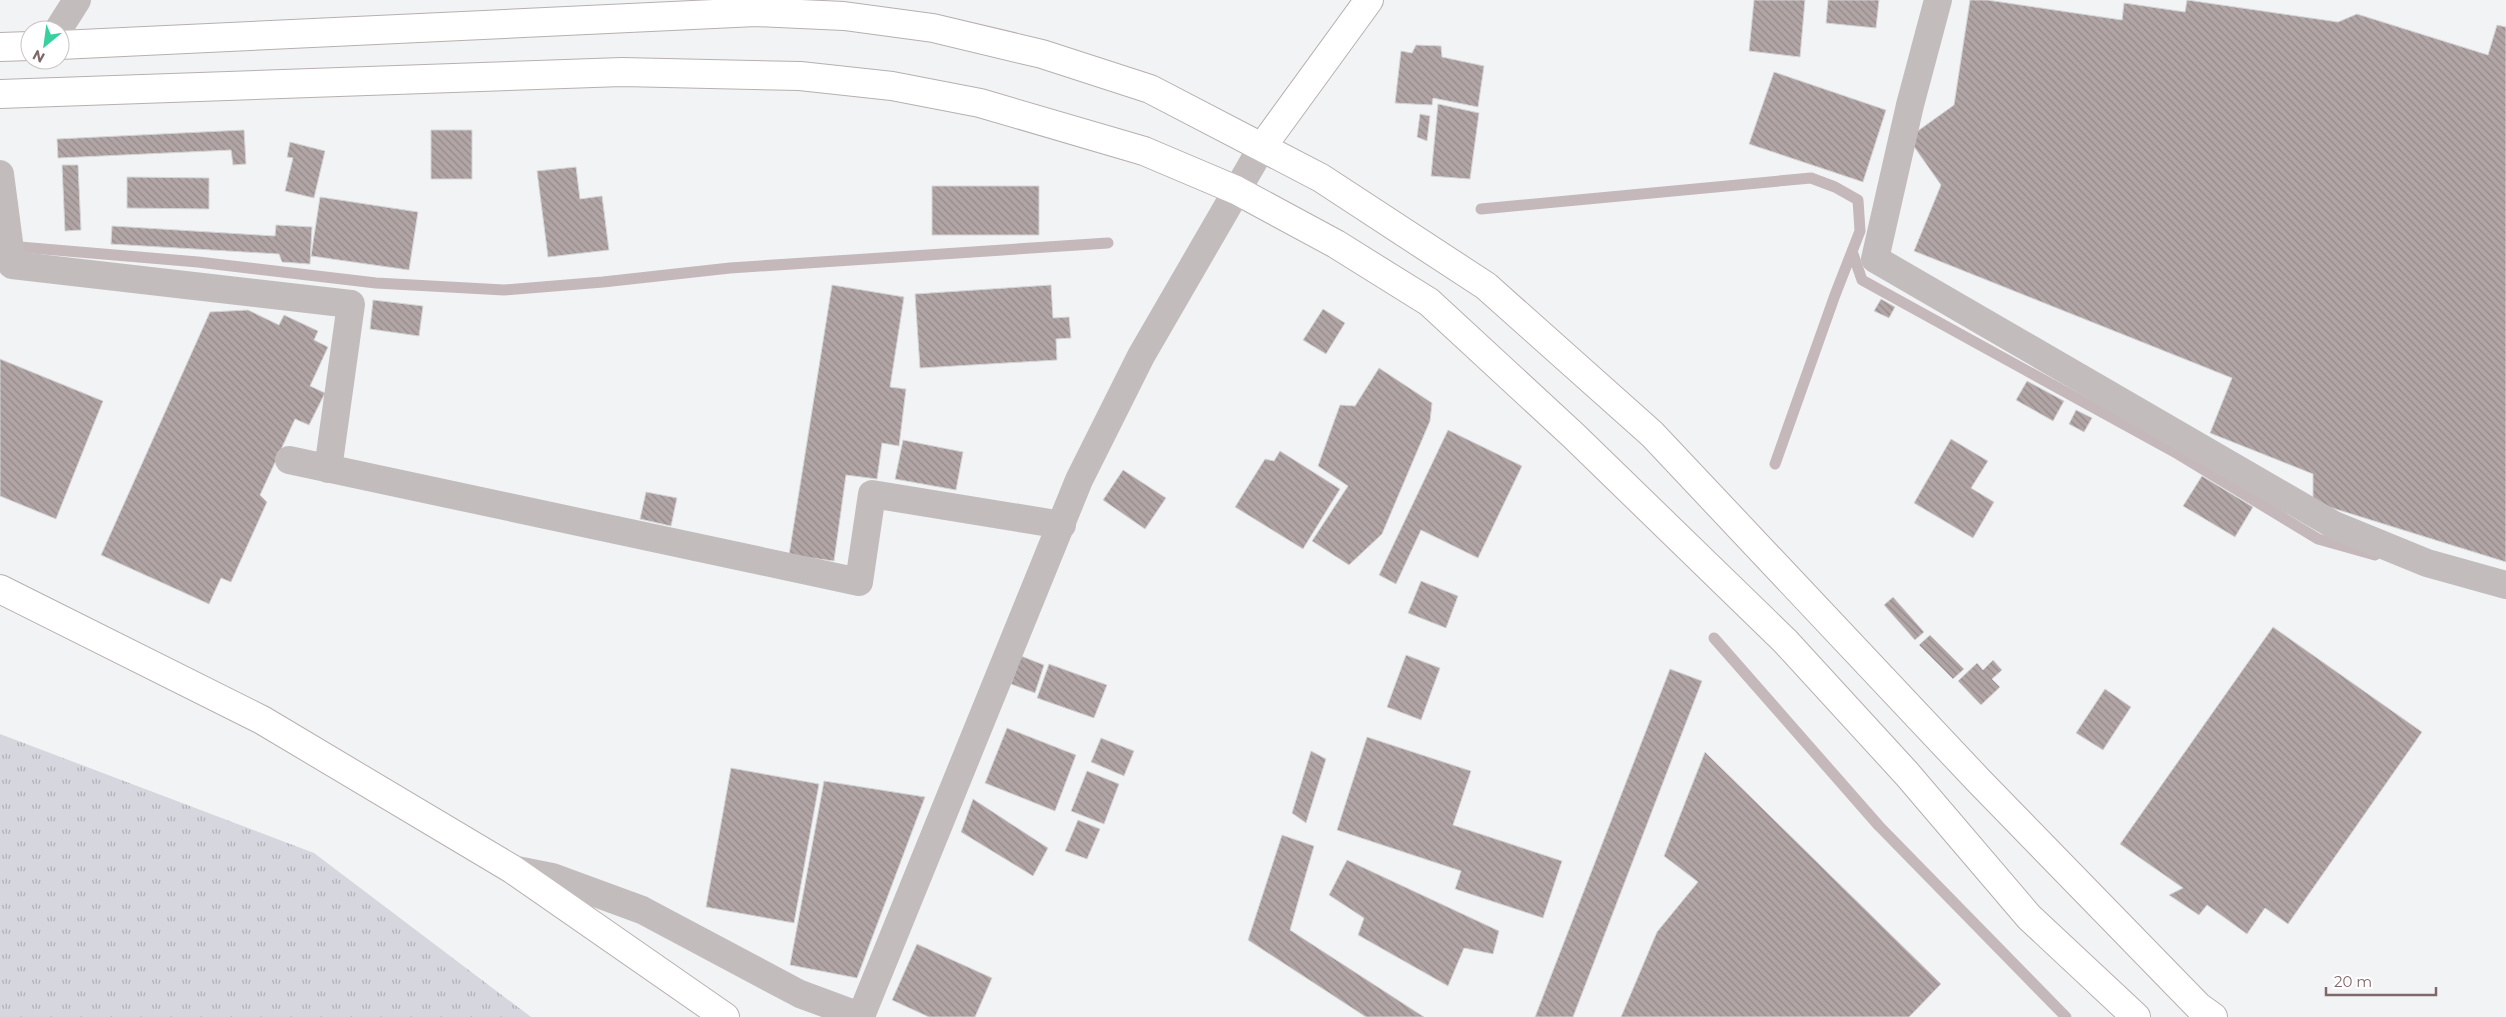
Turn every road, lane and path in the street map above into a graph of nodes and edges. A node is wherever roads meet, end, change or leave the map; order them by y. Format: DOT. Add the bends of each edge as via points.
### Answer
graph roads {
  1 [pos="77,0"];
  2 [pos="1369,0"];
  3 [pos="1938,0"];
  4 [pos="64,20"];
  5 [pos="70,45"];
  6 [pos="20,46"];
  7 [pos="0,47"];
  8 [pos="0,94"];
  9 [pos="1262,147"];
  10 [pos="0,174"];
  11 [pos="1236,190"];
  12 [pos="288,460"];
  13 [pos="328,469"];
  14 [pos="1062,525"];
  15 [pos="2506,585"];
  16 [pos="0,589"];
  17 [pos="512,870"];
  18 [pos="862,1016"];
  19 [pos="725,1017"];
  20 [pos="2136,1017"];
  21 [pos="2213,1017"];
  1 -- 4 [label="street"];
  2 -- 9 [label="street"];
  3 -- 15 [label="street" via="1875,259 2334,525 2427,563"];
  5 -- 9 [label="street" via="756,12 844,16 933,28 1042,54 1150,89"];
  6 -- 7 [label="street"];
  8 -- 11 [label="street" via="622,72 800,76 892,86 980,103 1144,151"];
  9 -- 11 [label="street"];
  9 -- 21 [label="street" via="1321,178 1486,286 1652,434 1978,780 2199,1007"];
  10 -- 13 [label="street" via="12,265 352,304"];
  11 -- 14 [label="street" via="1141,356 1080,480"];
  11 -- 20 [label="street" via="1336,244 1429,302 1574,436 1785,641 1908,774 2029,917"];
  12 -- 13 [label="street"];
  13 -- 14 [label="street" via="859,582 872,494"];
  14 -- 18 [label="street"];
  16 -- 17 [label="street" via="262,720"];
  17 -- 18 [label="street" via="552,877 642,910 800,994"];
  17 -- 19 [label="street"];
}
